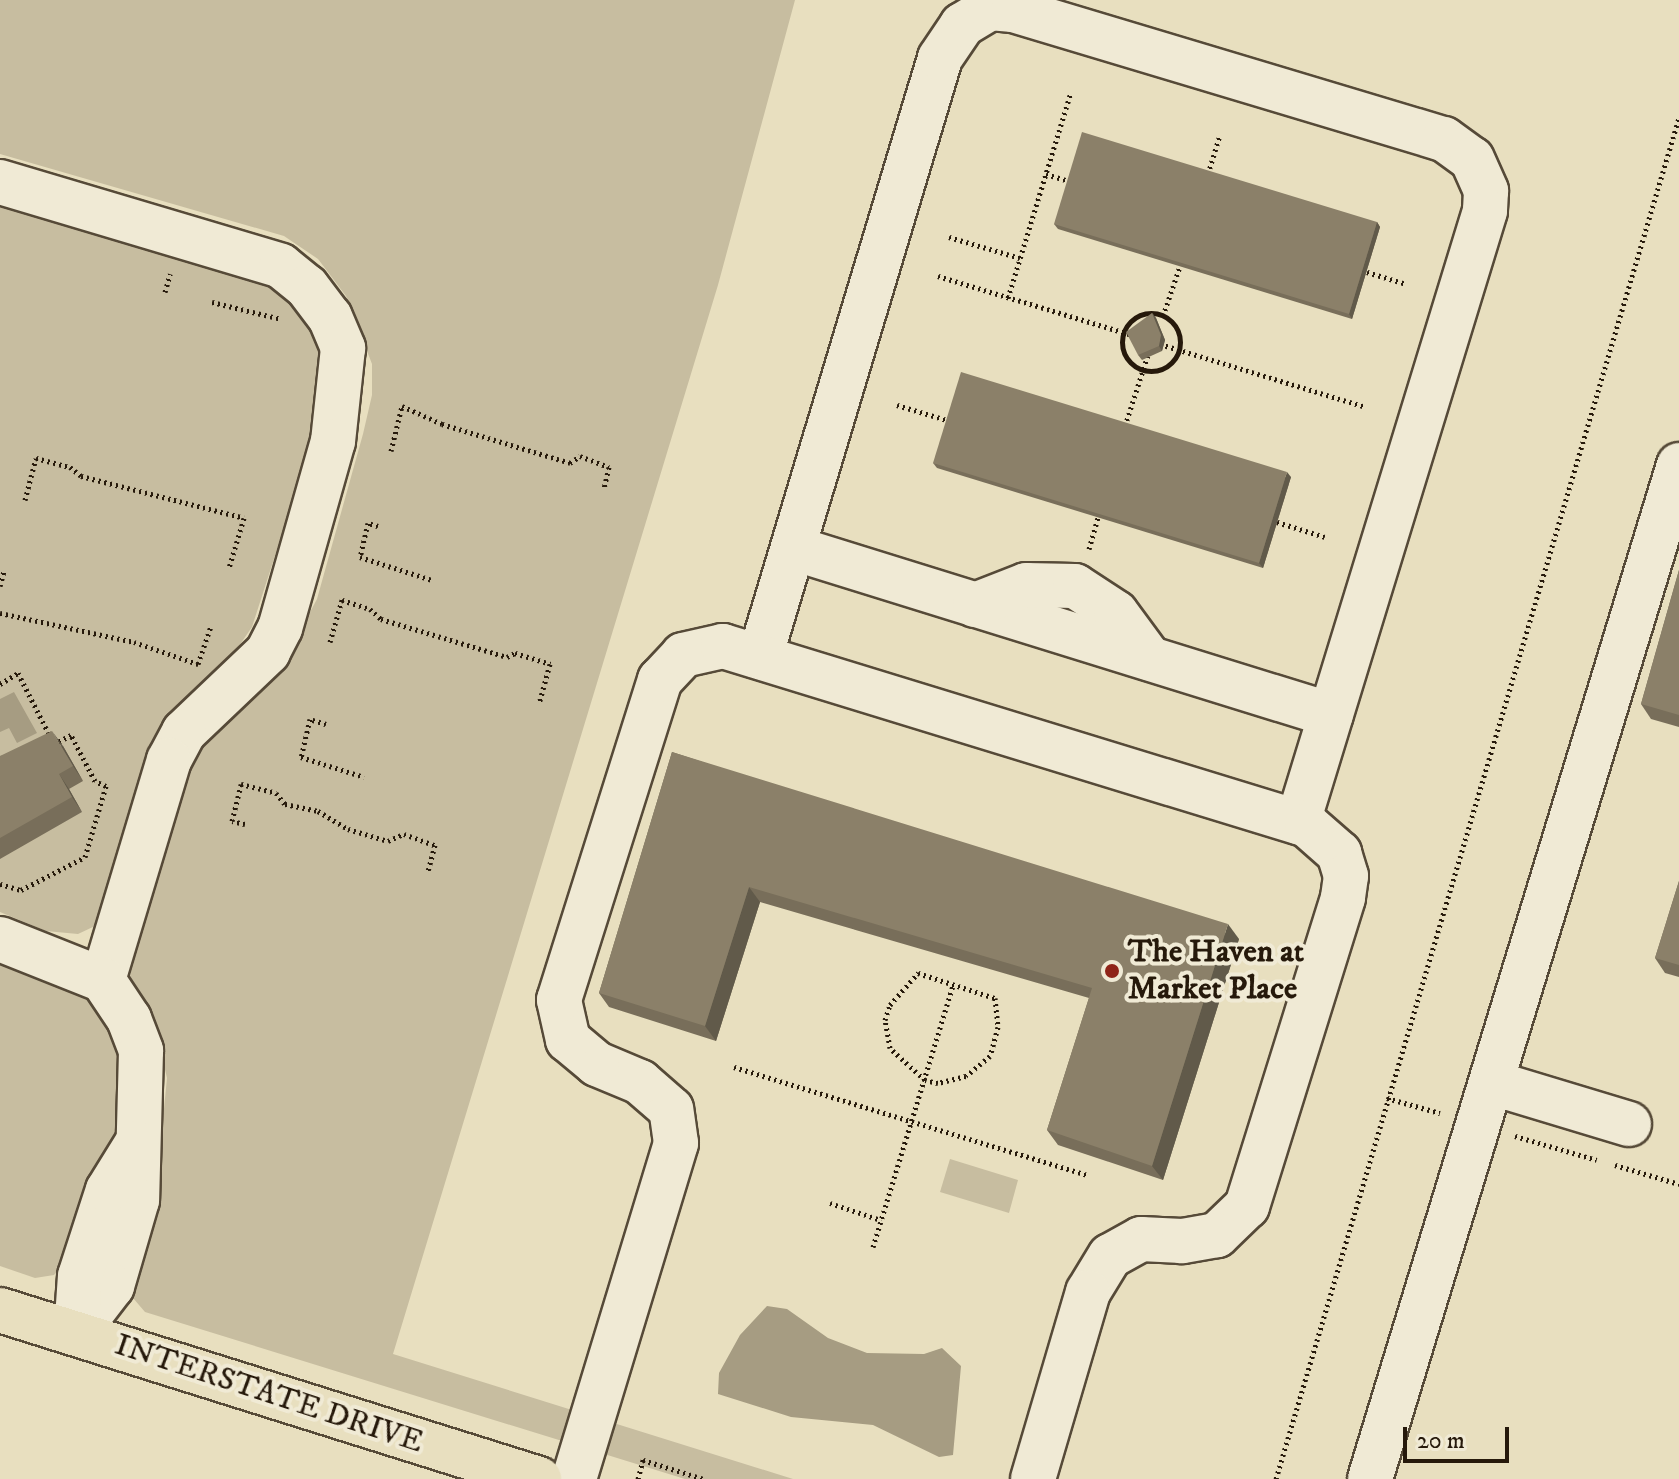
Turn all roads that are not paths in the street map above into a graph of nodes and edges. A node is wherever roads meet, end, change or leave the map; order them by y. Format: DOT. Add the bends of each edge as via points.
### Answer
graph roads {
  1 [pos="0,182"];
  2 [pos="1679,465"];
  3 [pos="793,548"];
  4 [pos="760,657"];
  5 [pos="1331,715"];
  6 [pos="1298,822"];
  7 [pos="0,939"];
  8 [pos="103,980"];
  9 [pos="1493,1083"];
  10 [pos="1629,1124"];
  11 [pos="0,1310"];
  12 [pos="76,1333"];
  13 [pos="539,1479"];
  14 [pos="574,1479"];
  15 [pos="1033,1479"];
  16 [pos="1370,1479"];
  1 -- 8 [label="street" via="281,266 315,297 343,348 333,441 280,628 258,663 184,732 169,760"];
  2 -- 9 [label="street"];
  3 -- 4 [label="street"];
  3 -- 5 [label="street"];
  3 -- 5 [label="street" via="940,58 962,25 990,8 1013,10 1444,139 1472,159 1486,191 1485,211"];
  4 -- 6 [label="street"];
  4 -- 14 [label="street" via="723,646 705,649 683,655 660,680 559,1000 568,1040 597,1064 640,1082 671,1109 676,1143"];
  5 -- 6 [label="street"];
  6 -- 15 [label="street" via="1339,853 1346,876 1247,1206 1217,1235 1182,1241 1141,1239 1110,1256 1088,1292"];
  7 -- 8 [label="street"];
  8 -- 12 [label="street" via="129,1019 141,1051 139,1141 108,1190 80,1276"];
  9 -- 10 [label="street"];
  9 -- 16 [label="street"];
  11 -- 12 [label="main road, INTERSTATE DRIVE"];
  12 -- 13 [label="main road, INTERSTATE DRIVE"];
}
